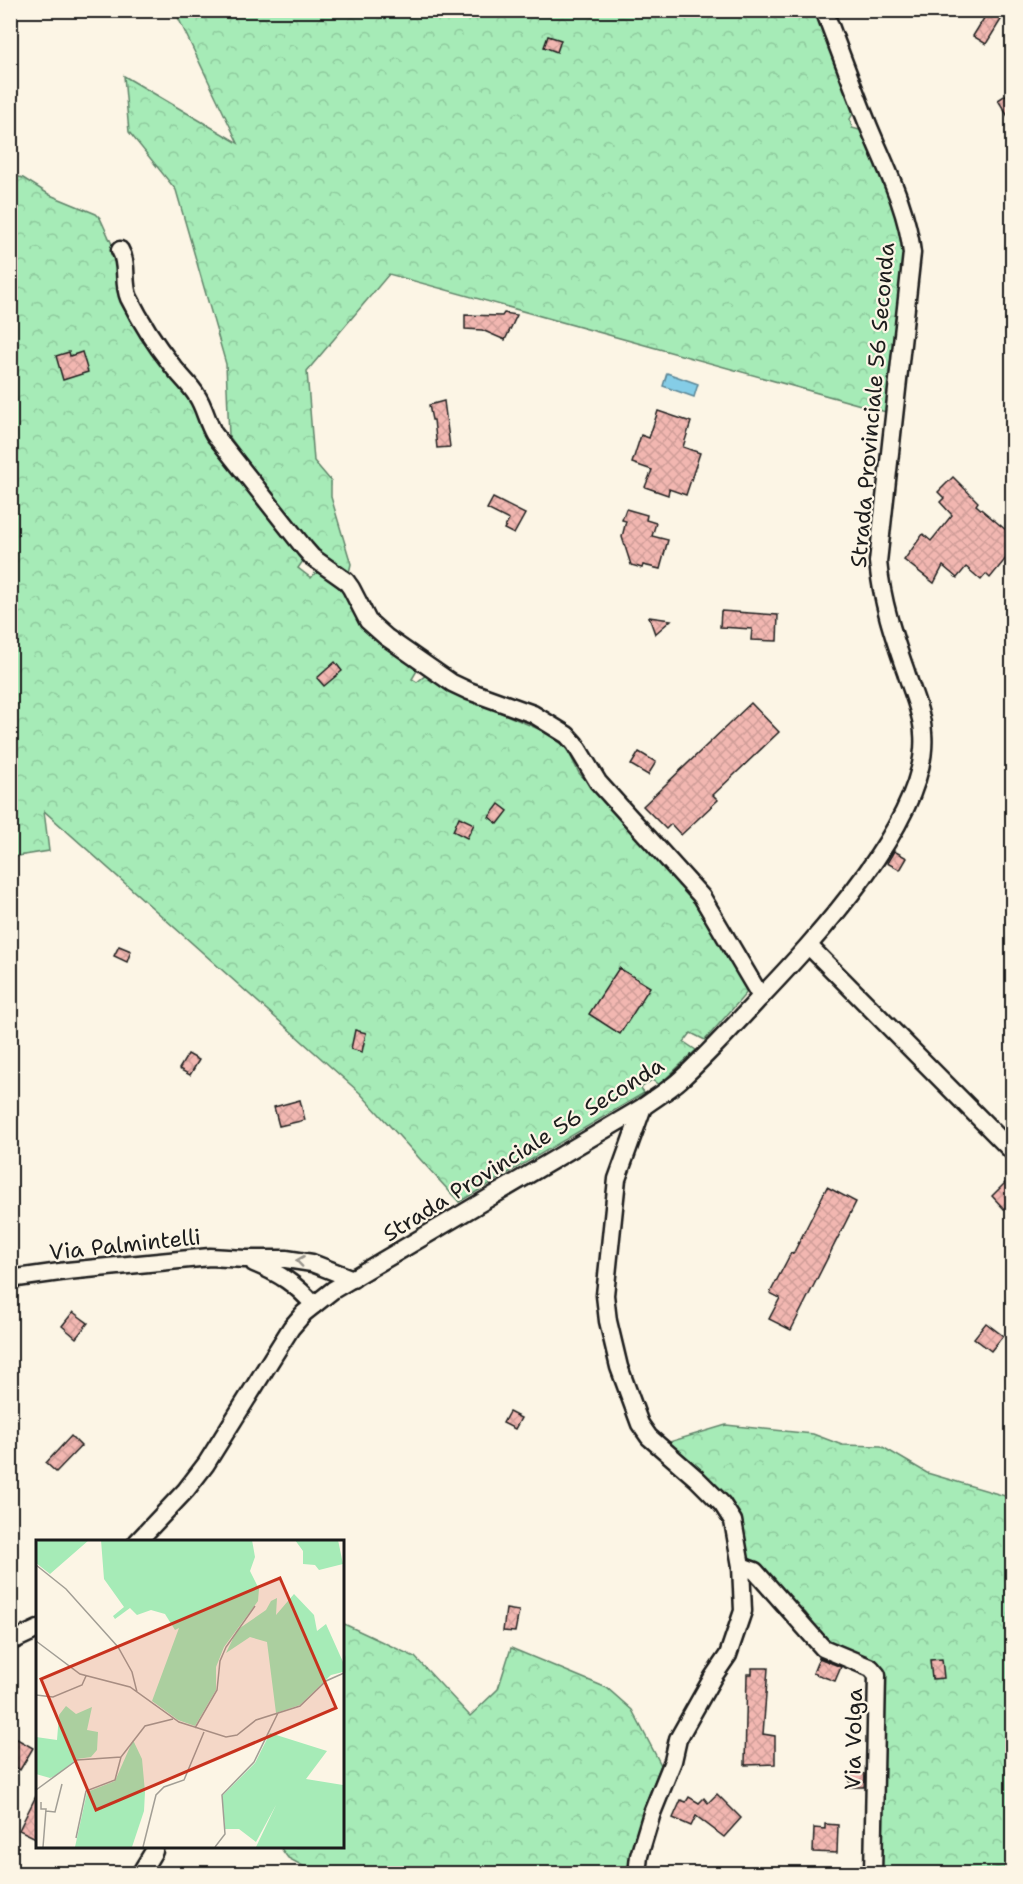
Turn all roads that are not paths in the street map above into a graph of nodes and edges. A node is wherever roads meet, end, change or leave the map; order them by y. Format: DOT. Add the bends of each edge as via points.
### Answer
graph roads {
  1 [pos="824,10"];
  2 [pos="120,250"];
  3 [pos="809,946"];
  4 [pos="761,997"];
  5 [pos="643,1107"];
  6 [pos="1012,1151"];
  7 [pos="245,1259"];
  8 [pos="10,1279"];
  9 [pos="353,1279"];
  10 [pos="314,1305"];
  11 [pos="139,1540"];
  12 [pos="741,1566"];
  13 [pos="36,1630"];
  14 [pos="10,1642"];
  15 [pos="154,1848"];
  16 [pos="140,1874"];
  17 [pos="637,1874"];
  18 [pos="873,1874"];
  1 -- 3 [label="street, Strada Provinciale 56 Seconda" via="909,230 912,253 878,562 886,613 924,734 922,760 903,813 873,866"];
  2 -- 4 [label="street" via="125,258 128,296 147,327 199,399 214,434 312,557 346,581 368,621 386,637 452,683 533,714 567,735 598,782 702,897"];
  3 -- 4 [label="street, Strada Provinciale 56 Seconda"];
  3 -- 6 [label="street"];
  4 -- 5 [label="street, Strada Provinciale 56 Seconda" via="678,1082"];
  5 -- 9 [label="street, Strada Provinciale 56 Seconda"];
  5 -- 12 [label="street" via="617,1179 605,1295 608,1321 640,1424 649,1437 722,1504 733,1521"];
  7 -- 8 [label="street, Via Palmintelli" via="210,1257"];
  9 -- 7 [label="street, one-way" via="312,1263"];
  7 -- 10 [label="street" via="289,1280"];
  9 -- 10 [label="street, Strada Provinciale 56 Seconda"];
  10 -- 11 [label="street, Strada Provinciale 56 Seconda" via="278,1346 206,1464"];
  12 -- 17 [label="street" via="742,1611 728,1655 678,1739 649,1822"];
  12 -- 18 [label="street, Via Volga" via="755,1570 824,1648 871,1668 877,1675"];
  13 -- 14 [label="street"];
  15 -- 16 [label="street"];
}
